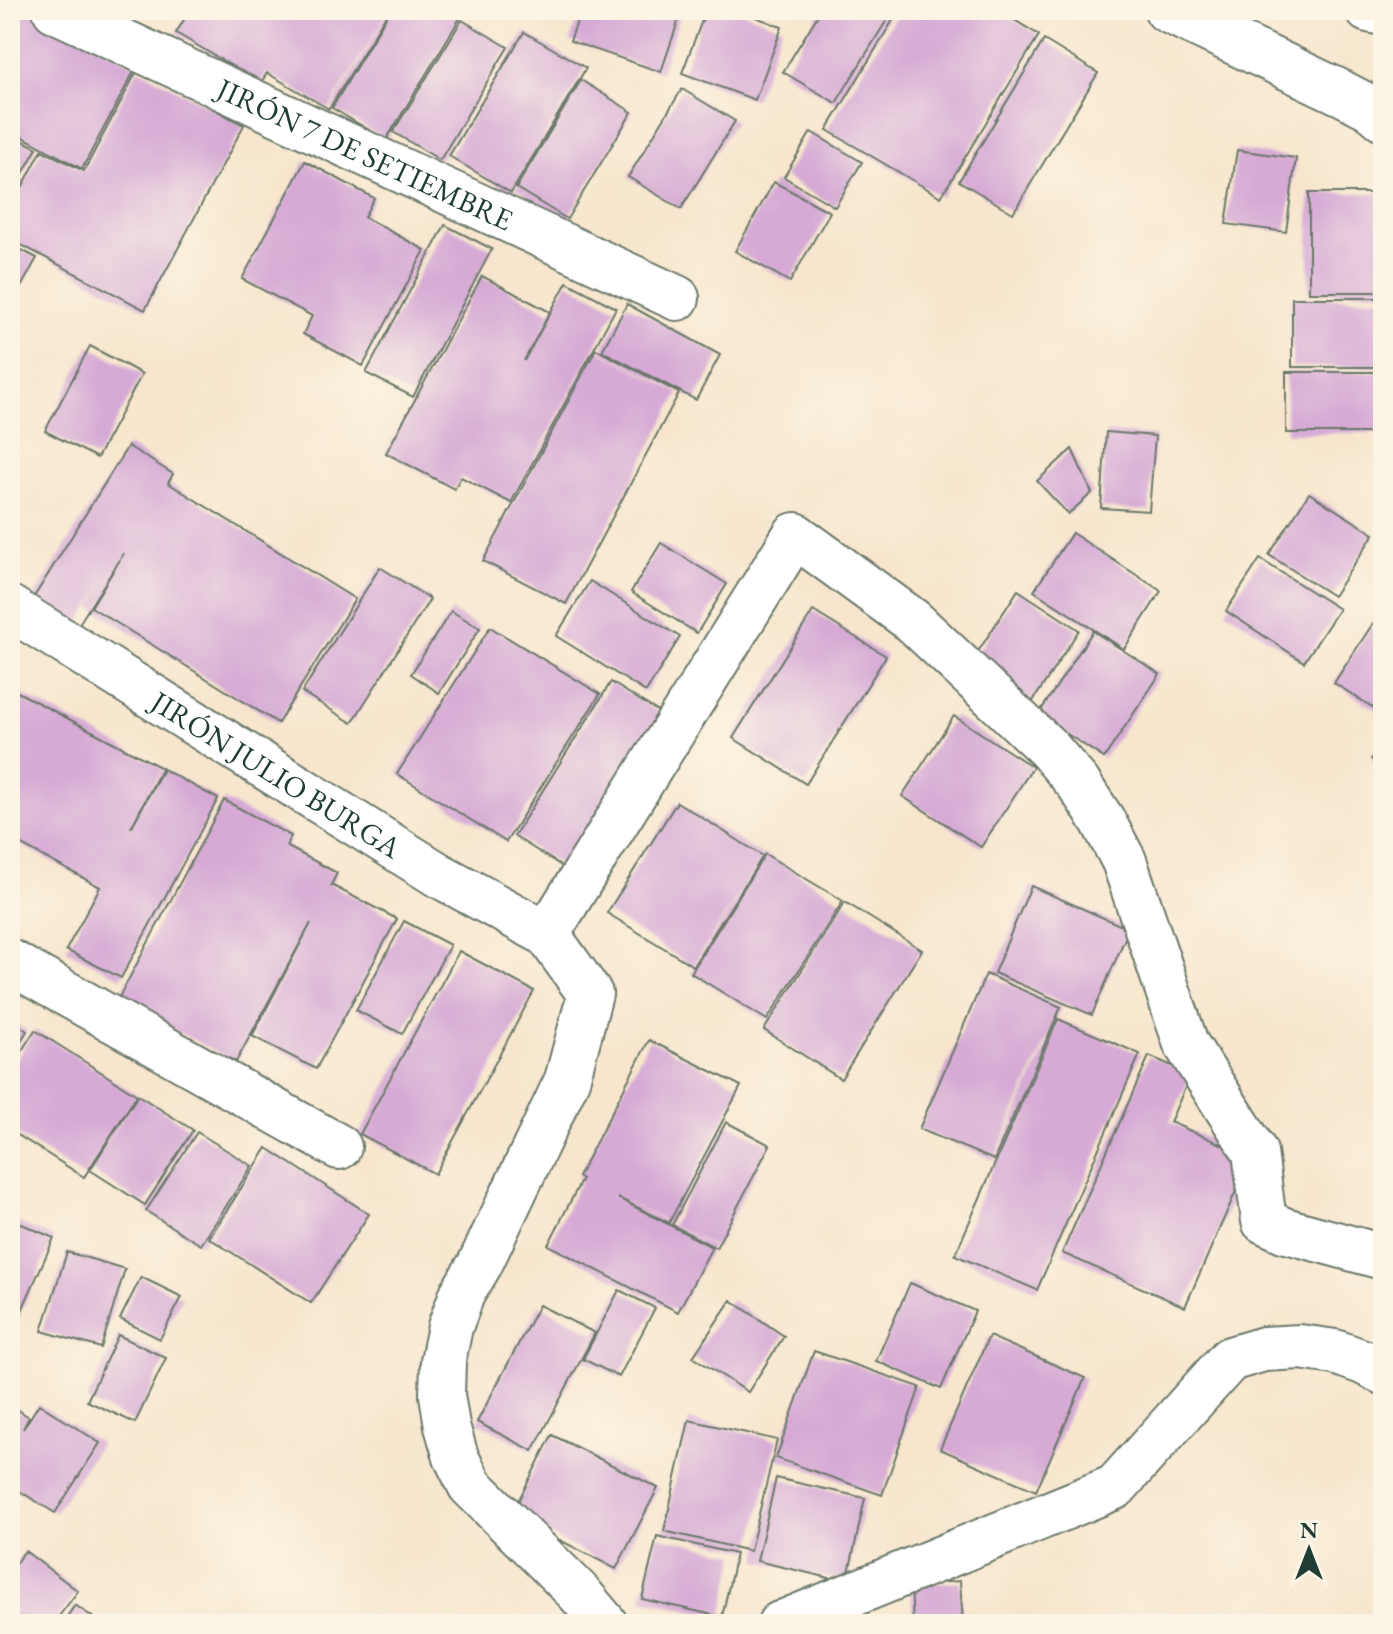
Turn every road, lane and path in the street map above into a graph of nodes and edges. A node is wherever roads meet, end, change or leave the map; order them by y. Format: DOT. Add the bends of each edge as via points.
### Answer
graph roads {
  1 [pos="55,10"];
  2 [pos="1167,10"];
  3 [pos="1368,10"];
  4 [pos="1383,13"];
  5 [pos="1383,118"];
  6 [pos="677,298"];
  7 [pos="10,608"];
  8 [pos="547,934"];
  9 [pos="10,962"];
  10 [pos="339,1147"];
  11 [pos="1383,1257"];
  12 [pos="1383,1372"];
  13 [pos="605,1624"];
  14 [pos="780,1624"];
  1 -- 6 [label="street, JIRÓN 7 DE SETIEMBRE"];
  2 -- 5 [label="street" via="1342,93"];
  3 -- 4 [label="street"];
  7 -- 8 [label="street, JIRÓN JULIO BURGA" via="437,874"];
  8 -- 11 [label="street" via="795,535 913,621 1078,783 1124,861 1186,1044 1255,1152 1264,1221"];
  8 -- 13 [label="street" via="590,994 567,1080 462,1294 443,1361 442,1395 451,1441 470,1485"];
  9 -- 10 [label="street"];
  12 -- 14 [label="street" via="1335,1352 1300,1347 1264,1349 1230,1359 1115,1487"];
}
